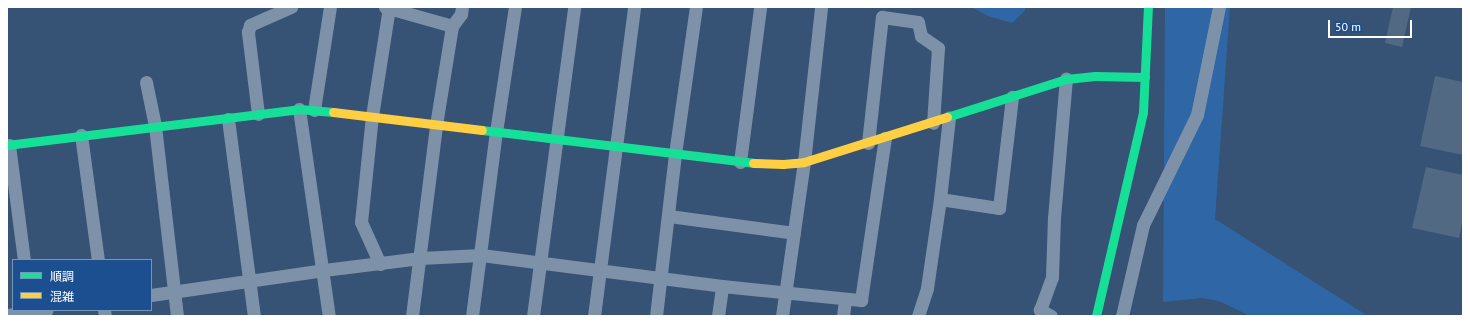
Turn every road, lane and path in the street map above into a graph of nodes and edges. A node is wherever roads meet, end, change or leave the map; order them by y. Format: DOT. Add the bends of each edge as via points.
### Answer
graph roads {
  1 [pos="291,7"];
  2 [pos="330,7"];
  3 [pos="462,7"];
  4 [pos="515,7"];
  5 [pos="574,7"];
  6 [pos="634,7"];
  7 [pos="696,7"];
  8 [pos="760,7"];
  9 [pos="821,7"];
  10 [pos="1148,7"];
  11 [pos="1218,7"];
  12 [pos="387,8"];
  13 [pos="452,26"];
  14 [pos="1145,77"];
  15 [pos="1066,79"];
  16 [pos="146,82"];
  17 [pos="1012,97"];
  18 [pos="299,109"];
  19 [pos="314,110"];
  20 [pos="258,114"];
  21 [pos="372,116"];
  22 [pos="949,117"];
  23 [pos="228,119"];
  24 [pos="933,123"];
  25 [pos="436,125"];
  26 [pos="155,126"];
  27 [pos="496,132"];
  28 [pos="81,135"];
  29 [pos="885,138"];
  30 [pos="556,139"];
  31 [pos="868,143"];
  32 [pos="8,145"];
  33 [pos="615,147"];
  34 [pos="675,154"];
  35 [pos="740,162"];
  36 [pos="804,162"];
  37 [pos="940,199"];
  38 [pos="669,216"];
  39 [pos="794,233"];
  40 [pos="480,255"];
  41 [pos="420,258"];
  42 [pos="24,259"];
  43 [pos="98,259"];
  44 [pos="540,263"];
  45 [pos="380,264"];
  46 [pos="324,270"];
  47 [pos="600,270"];
  48 [pos="660,278"];
  49 [pos="249,280"];
  50 [pos="722,286"];
  51 [pos="786,291"];
  52 [pos="174,292"];
  53 [pos="152,295"];
  54 [pos="845,299"];
  55 [pos="42,311"];
  56 [pos="31,313"];
  57 [pos="7,316"];
  58 [pos="177,316"];
  59 [pos="254,316"];
  60 [pos="329,316"];
  61 [pos="412,316"];
  62 [pos="472,316"];
  63 [pos="533,316"];
  64 [pos="594,316"];
  65 [pos="656,316"];
  66 [pos="718,316"];
  67 [pos="782,316"];
  68 [pos="843,316"];
  69 [pos="918,316"];
  70 [pos="1051,316"];
  71 [pos="1096,316"];
  72 [pos="1122,316"];
  1 -- 20 [label="street" via="250,25 248,32"];
  2 -- 19 [label="street"];
  3 -- 13 [label="street"];
  4 -- 27 [label="street"];
  5 -- 30 [label="street"];
  6 -- 33 [label="street"];
  7 -- 34 [label="street"];
  8 -- 35 [label="street"];
  9 -- 36 [label="street"];
  10 -- 14 [label="street"];
  11 -- 72 [label="street" via="1197,115 1143,225"];
  12 -- 13 [label="street"];
  12 -- 21 [label="street"];
  13 -- 25 [label="street"];
  14 -- 15 [label="street" via="1094,76"];
  14 -- 71 [label="street" via="1143,112"];
  15 -- 17 [label="street"];
  15 -- 70 [label="street" via="1054,218 1052,277 1040,310"];
  16 -- 26 [label="street"];
  17 -- 22 [label="street"];
  17 -- 37 [label="street" via="999,208"];
  18 -- 19 [label="street"];
  18 -- 20 [label="street"];
  18 -- 46 [label="street"];
  19 -- 21 [label="street"];
  20 -- 23 [label="street"];
  21 -- 25 [label="street"];
  21 -- 45 [label="street" via="361,222"];
  22 -- 24 [label="street"];
  22 -- 37 [label="street"];
  23 -- 26 [label="street"];
  23 -- 49 [label="street"];
  24 -- 29 [label="street"];
  24 -- 31 [label="street" via="938,48 921,36 918,22 882,17"];
  25 -- 27 [label="street"];
  25 -- 41 [label="street"];
  26 -- 28 [label="street"];
  26 -- 52 [label="street"];
  27 -- 30 [label="street"];
  27 -- 40 [label="street"];
  28 -- 32 [label="street"];
  28 -- 43 [label="street"];
  29 -- 31 [label="street"];
  29 -- 54 [label="street" via="861,300"];
  30 -- 33 [label="street"];
  30 -- 44 [label="street"];
  31 -- 36 [label="street"];
  32 -- 42 [label="street"];
  33 -- 34 [label="street"];
  33 -- 47 [label="street"];
  34 -- 35 [label="street"];
  34 -- 38 [label="street"];
  35 -- 36 [label="street"];
  36 -- 39 [label="street"];
  37 -- 69 [label="street" via="927,288"];
  38 -- 39 [label="street"];
  38 -- 48 [label="street"];
  39 -- 51 [label="street"];
  40 -- 41 [label="street"];
  40 -- 44 [label="street"];
  40 -- 62 [label="street"];
  41 -- 45 [label="street"];
  41 -- 61 [label="street"];
  44 -- 47 [label="street"];
  44 -- 63 [label="street"];
  45 -- 46 [label="street"];
  46 -- 49 [label="street"];
  46 -- 60 [label="street"];
  47 -- 48 [label="street"];
  47 -- 64 [label="street"];
  48 -- 50 [label="street"];
  48 -- 65 [label="street"];
  49 -- 52 [label="street"];
  49 -- 59 [label="street"];
  50 -- 51 [label="street"];
  50 -- 66 [label="street"];
  51 -- 54 [label="street"];
  51 -- 67 [label="street"];
  52 -- 53 [label="street"];
  52 -- 58 [label="street"];
  54 -- 68 [label="street"];
  55 -- 56 [label="street"];
  56 -- 57 [label="street"];
}
